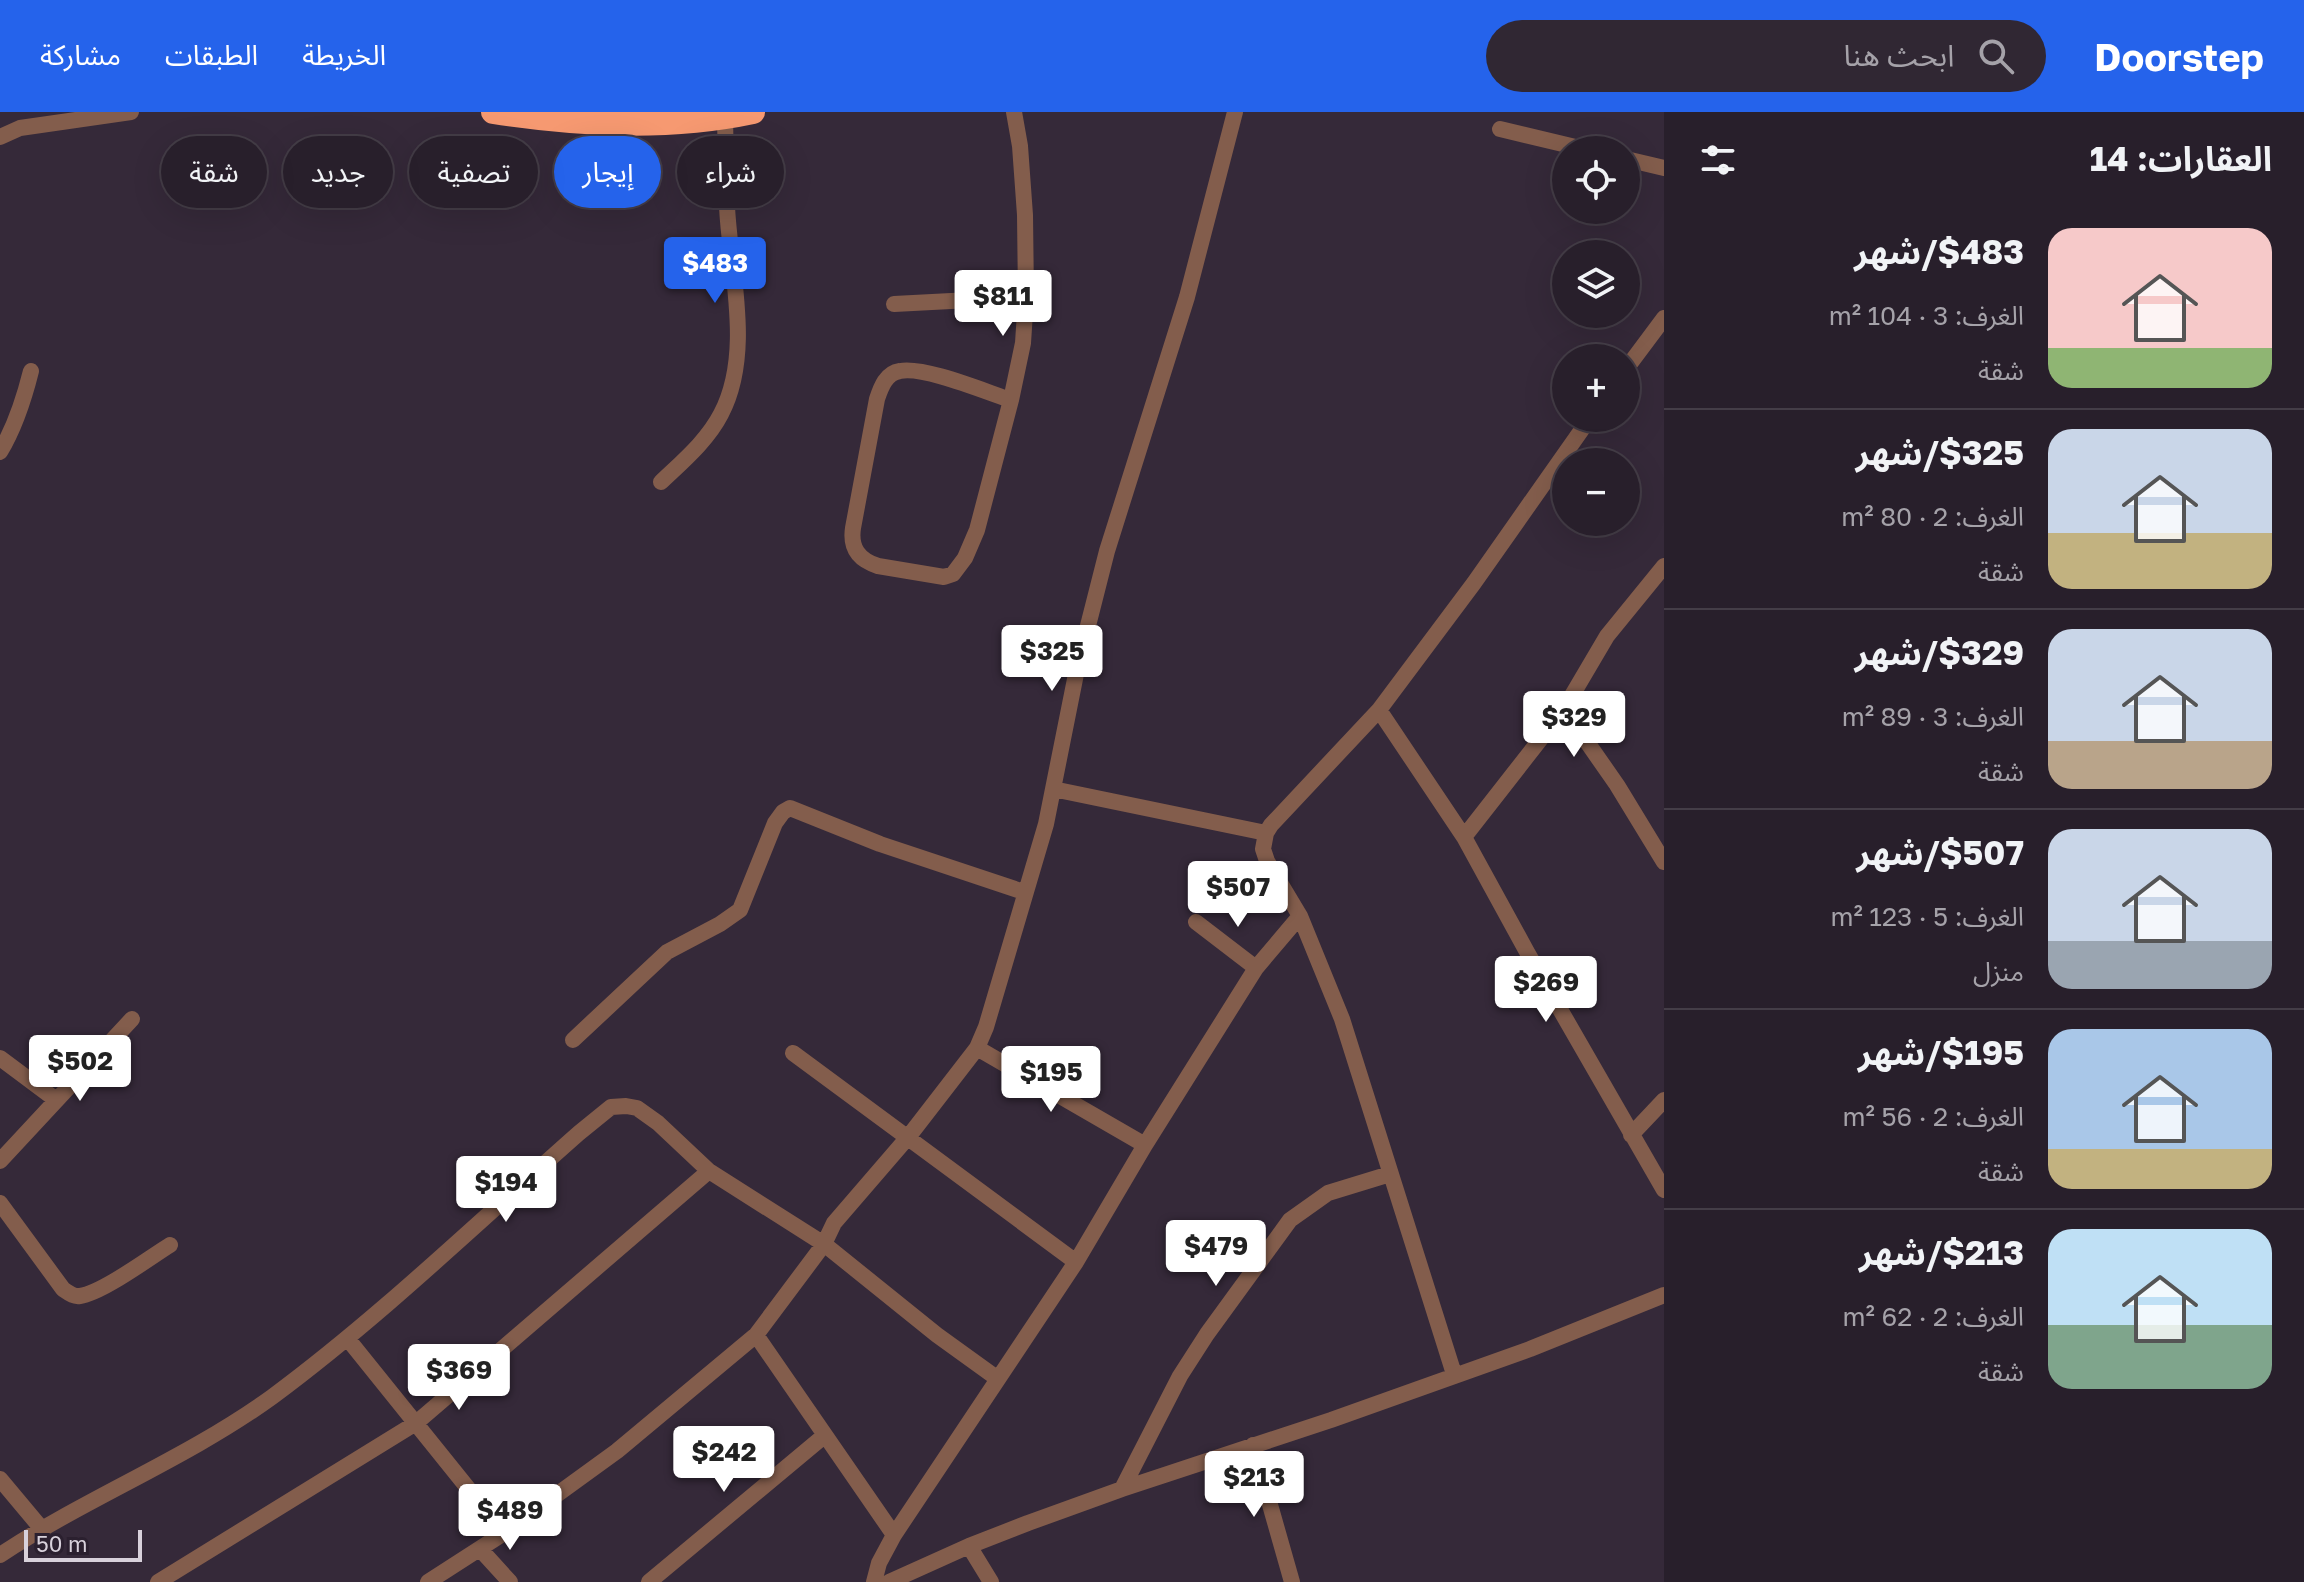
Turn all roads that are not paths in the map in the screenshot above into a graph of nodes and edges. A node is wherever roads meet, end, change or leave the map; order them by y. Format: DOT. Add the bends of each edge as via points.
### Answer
graph roads {
  1 [pos="131,112"];
  2 [pos="493,112"];
  3 [pos="753,112"];
  4 [pos="1014,112"];
  5 [pos="1235,112"];
  6 [pos="725,118"];
  7 [pos="1500,129"];
  8 [pos="0,137"];
  9 [pos="1552,141"];
  10 [pos="1640,162"];
  11 [pos="1664,168"];
  12 [pos="1026,297"];
  13 [pos="894,304"];
  14 [pos="1664,318"];
  15 [pos="1640,350"];
  16 [pos="31,371"];
  17 [pos="1011,400"];
  18 [pos="1580,432"];
  19 [pos="0,452"];
  20 [pos="661,482"];
  21 [pos="1664,566"];
  22 [pos="1564,709"];
  23 [pos="1379,710"];
  24 [pos="1053,789"];
  25 [pos="1266,833"];
  26 [pos="1464,837"];
  27 [pos="1664,862"];
  28 [pos="1024,892"];
  29 [pos="1300,916"];
  30 [pos="1196,922"];
  31 [pos="1256,968"];
  32 [pos="132,1019"];
  33 [pos="573,1040"];
  34 [pos="977,1048"];
  35 [pos="793,1053"];
  36 [pos="0,1058"];
  37 [pos="55,1099"];
  38 [pos="1664,1100"];
  39 [pos="1631,1135"];
  40 [pos="909,1136"];
  41 [pos="1145,1145"];
  42 [pos="0,1161"];
  43 [pos="709,1171"];
  44 [pos="1390,1174"];
  45 [pos="1664,1190"];
  46 [pos="0,1203"];
  47 [pos="824,1244"];
  48 [pos="170,1245"];
  49 [pos="1076,1262"];
  50 [pos="1664,1295"];
  51 [pos="756,1335"];
  52 [pos="347,1338"];
  53 [pos="1454,1374"];
  54 [pos="998,1379"];
  55 [pos="416,1423"];
  56 [pos="824,1436"];
  57 [pos="1253,1445"];
  58 [pos="0,1479"];
  59 [pos="1122,1489"];
  60 [pos="41,1528"];
  61 [pos="504,1533"];
  62 [pos="894,1535"];
  63 [pos="969,1546"];
  64 [pos="480,1549"];
  65 [pos="0,1555"];
  66 [pos="158,1582"];
  67 [pos="428,1582"];
  68 [pos="510,1582"];
  69 [pos="649,1582"];
  70 [pos="874,1582"];
  71 [pos="889,1582"];
  72 [pos="991,1582"];
  73 [pos="1292,1582"];
  1 -- 8 [label="street" via="20,128"];
  2 -- 6 [label="highway" via="629,124"];
  3 -- 6 [label="highway"];
  4 -- 12 [label="street" via="1025,215"];
  5 -- 24 [label="street" via="1187,297 1107,551"];
  6 -- 20 [label="street" via="737,326 732,383 722,413 699,447"];
  7 -- 9 [label="street"];
  10 -- 11 [label="street"];
  12 -- 13 [label="street"];
  12 -- 17 [label="street"];
  14 -- 15 [label="street"];
  16 -- 19 [label="street"];
  17 -- 17 [label="street" via="932,375 890,375 877,399 853,528 857,555 878,566 953,574 977,530"];
  18 -- 23 [label="street"];
  21 -- 22 [label="street" via="1607,636"];
  22 -- 26 [label="street"];
  22 -- 27 [label="street"];
  23 -- 25 [label="street"];
  23 -- 26 [label="street"];
  24 -- 25 [label="street"];
  24 -- 28 [label="street"];
  25 -- 29 [label="street" via="1267,861"];
  26 -- 39 [label="street"];
  28 -- 33 [label="street" via="790,808 775,823 740,910 667,952"];
  28 -- 34 [label="street"];
  29 -- 31 [label="street"];
  29 -- 44 [label="street" via="1342,1019"];
  30 -- 31 [label="street"];
  31 -- 41 [label="street"];
  32 -- 37 [label="street"];
  34 -- 40 [label="street"];
  34 -- 41 [label="street"];
  35 -- 40 [label="street"];
  36 -- 37 [label="street"];
  37 -- 42 [label="street"];
  38 -- 39 [label="street"];
  39 -- 45 [label="street"];
  40 -- 47 [label="street" via="834,1223"];
  40 -- 49 [label="street"];
  41 -- 49 [label="street"];
  43 -- 47 [label="street"];
  43 -- 52 [label="street" via="637,1108 611,1107"];
  43 -- 55 [label="street"];
  44 -- 53 [label="street"];
  44 -- 59 [label="street" via="1328,1193 1290,1220 1180,1376"];
  46 -- 48 [label="street" via="73,1296 95,1291"];
  47 -- 51 [label="street"];
  47 -- 54 [label="street"];
  49 -- 54 [label="street"];
  50 -- 53 [label="street"];
  51 -- 56 [label="street"];
  51 -- 61 [label="street" via="617,1451"];
  52 -- 55 [label="street"];
  52 -- 60 [label="street" via="216,1434"];
  53 -- 57 [label="street"];
  54 -- 62 [label="street"];
  55 -- 61 [label="street"];
  55 -- 66 [label="street"];
  56 -- 62 [label="street"];
  56 -- 69 [label="street"];
  57 -- 59 [label="street"];
  57 -- 73 [label="street"];
  58 -- 60 [label="street"];
  59 -- 63 [label="street"];
  60 -- 65 [label="street"];
  61 -- 64 [label="street"];
  62 -- 70 [label="street"];
  63 -- 71 [label="street"];
  63 -- 72 [label="street"];
  64 -- 67 [label="street"];
  64 -- 68 [label="street"];
}
